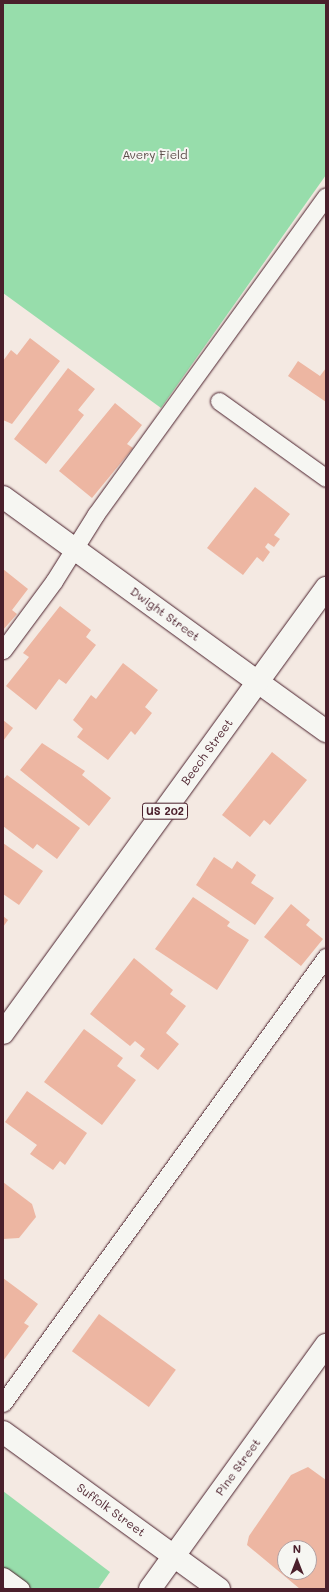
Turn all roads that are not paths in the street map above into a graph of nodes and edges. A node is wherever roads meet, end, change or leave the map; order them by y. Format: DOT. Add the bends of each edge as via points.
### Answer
graph roads {
  1 [pos="326,196"];
  2 [pos="219,401"];
  3 [pos="326,478"];
  4 [pos="3,497"];
  5 [pos="72,548"];
  6 [pos="326,588"];
  7 [pos="3,650"];
  8 [pos="258,682"];
  9 [pos="326,731"];
  10 [pos="326,957"];
  11 [pos="3,1033"];
  12 [pos="326,1345"];
  13 [pos="3,1403"];
  14 [pos="3,1432"];
  15 [pos="174,1556"];
  16 [pos="3,1576"];
  17 [pos="21,1589"];
  18 [pos="150,1589"];
  19 [pos="219,1589"];
  1 -- 5 [label="lane"];
  2 -- 3 [label="lane"];
  4 -- 5 [label="main road, Dwight Street"];
  5 -- 7 [label="lane" via="54,582"];
  5 -- 8 [label="main road, Dwight Street"];
  6 -- 8 [label="main road, Beech Street / US 202"];
  8 -- 9 [label="main road, Dwight Street"];
  8 -- 11 [label="main road, Beech Street / US 202"];
  10 -- 13 [label="lane"];
  12 -- 15 [label="main road, Pine Street"];
  14 -- 15 [label="main road, Suffolk Street"];
  15 -- 18 [label="main road, Pine Street"];
  15 -- 19 [label="main road, Suffolk Street"];
  16 -- 17 [label="lane"];
}
